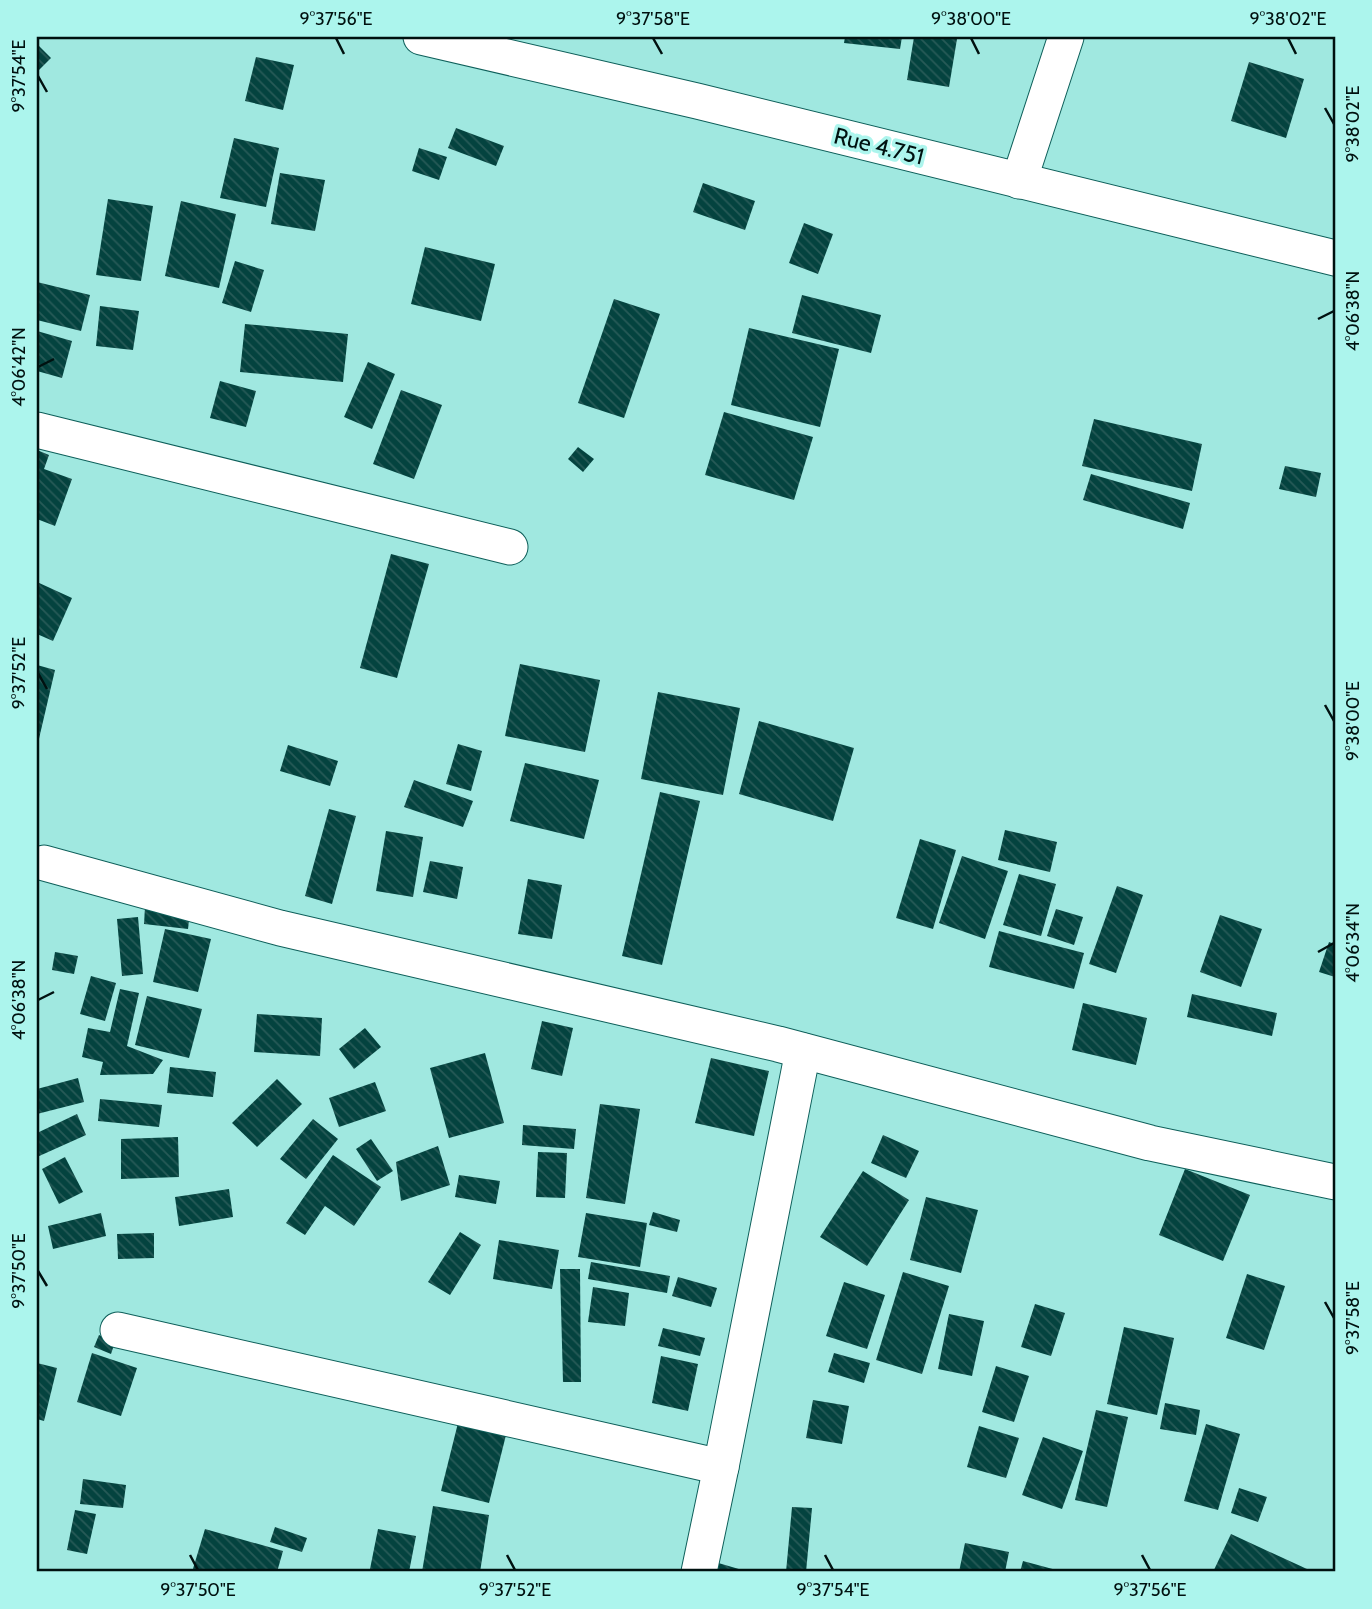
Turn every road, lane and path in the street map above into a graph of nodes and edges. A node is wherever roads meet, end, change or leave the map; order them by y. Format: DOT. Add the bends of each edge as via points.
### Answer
graph roads {
  1 [pos="421,37"];
  2 [pos="1066,37"];
  3 [pos="1019,181"];
  4 [pos="1335,258"];
  5 [pos="37,430"];
  6 [pos="509,547"];
  7 [pos="44,863"];
  8 [pos="803,1051"];
  9 [pos="1335,1182"];
  10 [pos="118,1331"];
  11 [pos="721,1467"];
  12 [pos="699,1572"];
  1 -- 3 [label="street, Rue 4.751"];
  2 -- 3 [label="street"];
  3 -- 4 [label="street, Rue 4.751"];
  5 -- 6 [label="street"];
  7 -- 8 [label="street" via="280,928"];
  8 -- 9 [label="street" via="1150,1143"];
  8 -- 11 [label="street"];
  10 -- 11 [label="street"];
  11 -- 12 [label="street"];
}
